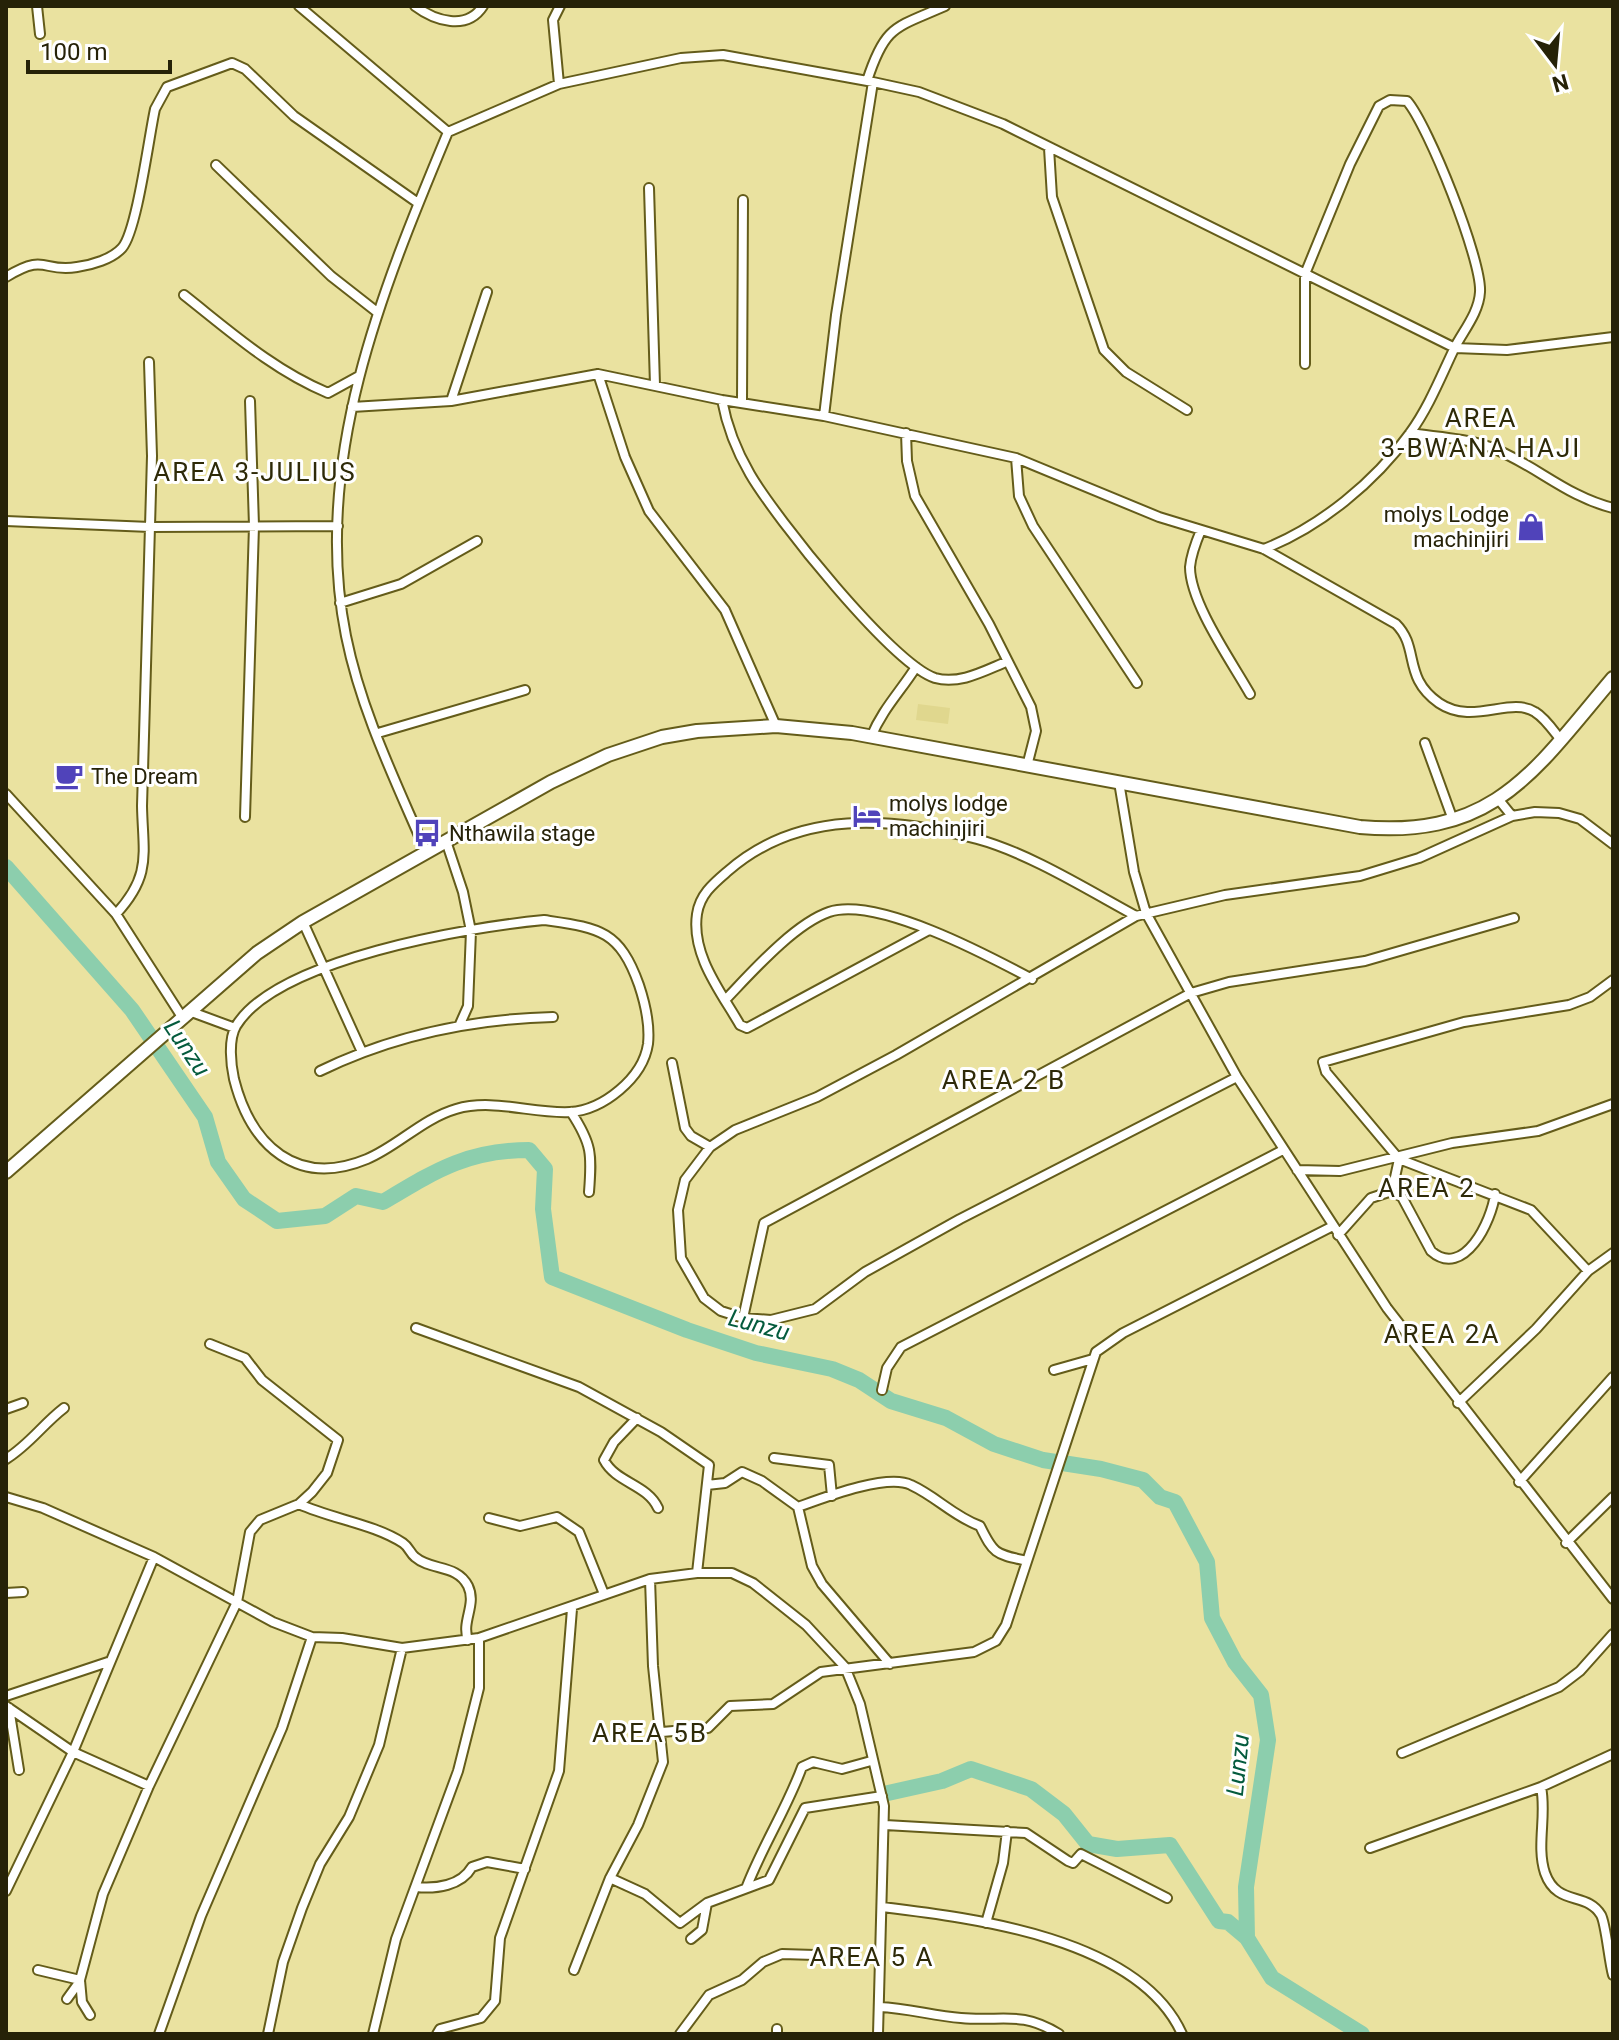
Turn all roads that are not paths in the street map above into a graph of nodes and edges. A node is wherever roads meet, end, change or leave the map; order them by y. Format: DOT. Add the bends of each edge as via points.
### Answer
graph roads {
  1 [pos="37,6"];
  2 [pos="415,6"];
  3 [pos="483,6"];
  4 [pos="560,6"];
  5 [pos="945,6"];
  6 [pos="305,8"];
  7 [pos="40,34"];
  8 [pos="870,81"];
  9 [pos="559,84"];
  10 [pos="448,132"];
  11 [pos="1049,148"];
  12 [pos="216,165"];
  13 [pos="649,188"];
  14 [pos="743,200"];
  15 [pos="418,203"];
  16 [pos="1305,274"];
  17 [pos="6,277"];
  18 [pos="487,292"];
  19 [pos="184,295"];
  20 [pos="377,312"];
  21 [pos="1613,337"];
  22 [pos="1455,348"];
  23 [pos="149,362"];
  24 [pos="1305,364"];
  25 [pos="598,374"];
  26 [pos="359,376"];
  27 [pos="655,385"];
  28 [pos="722,400"];
  29 [pos="250,401"];
  30 [pos="451,401"];
  31 [pos="742,401"];
  32 [pos="352,407"];
  33 [pos="1187,410"];
  34 [pos="824,416"];
  35 [pos="906,433"];
  36 [pos="1410,433"];
  37 [pos="1016,458"];
  38 [pos="1613,508"];
  39 [pos="6,521"];
  40 [pos="254,526"];
  41 [pos="338,526"];
  42 [pos="150,527"];
  43 [pos="1201,530"];
  44 [pos="477,541"];
  45 [pos="1264,549"];
  46 [pos="340,603"];
  47 [pos="1006,662"];
  48 [pos="916,667"];
  49 [pos="1613,678"];
  50 [pos="1137,683"];
  51 [pos="525,690"];
  52 [pos="1250,694"];
  53 [pos="776,726"];
  54 [pos="378,733"];
  55 [pos="871,737"];
  56 [pos="1560,739"];
  57 [pos="1425,743"];
  58 [pos="1027,766"];
  59 [pos="1119,782"];
  60 [pos="6,794"];
  61 [pos="1499,800"];
  62 [pos="1512,816"];
  63 [pos="245,817"];
  64 [pos="1453,821"];
  65 [pos="446,841"];
  66 [pos="1613,844"];
  67 [pos="426,852"];
  68 [pos="1146,913"];
  69 [pos="116,914"];
  70 [pos="1136,916"];
  71 [pos="1514,918"];
  72 [pos="303,922"];
  73 [pos="929,930"];
  74 [pos="471,931"];
  75 [pos="323,967"];
  76 [pos="1032,979"];
  77 [pos="1613,980"];
  78 [pos="1191,993"];
  79 [pos="726,999"];
  80 [pos="185,1014"];
  81 [pos="553,1017"];
  82 [pos="460,1024"];
  83 [pos="235,1028"];
  84 [pos="362,1052"];
  85 [pos="672,1063"];
  86 [pos="320,1071"];
  87 [pos="1237,1077"];
  88 [pos="1613,1104"];
  89 [pos="571,1112"];
  90 [pos="710,1147"];
  91 [pos="1283,1150"];
  92 [pos="1396,1157"];
  93 [pos="1297,1170"];
  94 [pos="6,1172"];
  95 [pos="1392,1191"];
  96 [pos="589,1192"];
  97 [pos="1495,1194"];
  98 [pos="1335,1231"];
  99 [pos="1613,1253"];
  100 [pos="1588,1271"];
  101 [pos="743,1318"];
  102 [pos="416,1328"];
  103 [pos="210,1344"];
  104 [pos="1093,1359"];
  105 [pos="1054,1370"];
  106 [pos="1613,1377"];
  107 [pos="882,1390"];
  108 [pos="23,1403"];
  109 [pos="1458,1403"];
  110 [pos="64,1408"];
  111 [pos="6,1409"];
  112 [pos="637,1418"];
  113 [pos="774,1458"];
  114 [pos="6,1459"];
  115 [pos="1519,1482"];
  116 [pos="707,1485"];
  117 [pos="832,1496"];
  118 [pos="6,1497"];
  119 [pos="1613,1497"];
  120 [pos="299,1504"];
  121 [pos="798,1507"];
  122 [pos="658,1508"];
  123 [pos="489,1518"];
  124 [pos="1566,1543"];
  125 [pos="154,1557"];
  126 [pos="1027,1561"];
  127 [pos="697,1573"];
  128 [pos="650,1579"];
  129 [pos="23,1592"];
  130 [pos="6,1593"];
  131 [pos="604,1594"];
  132 [pos="1613,1599"];
  133 [pos="237,1602"];
  134 [pos="572,1609"];
  135 [pos="1613,1634"];
  136 [pos="312,1637"];
  137 [pos="479,1638"];
  138 [pos="468,1640"];
  139 [pos="402,1648"];
  140 [pos="108,1662"];
  141 [pos="890,1664"];
  142 [pos="845,1667"];
  143 [pos="6,1696"];
  144 [pos="7,1707"];
  145 [pos="662,1732"];
  146 [pos="73,1752"];
  147 [pos="1402,1753"];
  148 [pos="1613,1754"];
  149 [pos="871,1761"];
  150 [pos="19,1770"];
  151 [pos="149,1786"];
  152 [pos="1541,1787"];
  153 [pos="882,1796"];
  154 [pos="885,1825"];
  155 [pos="1007,1831"];
  156 [pos="1370,1848"];
  157 [pos="525,1869"];
  158 [pos="610,1878"];
  159 [pos="747,1886"];
  160 [pos="416,1887"];
  161 [pos="6,1891"];
  162 [pos="1167,1898"];
  163 [pos="707,1903"];
  164 [pos="882,1907"];
  165 [pos="986,1923"];
  166 [pos="691,1939"];
  167 [pos="815,1955"];
  168 [pos="38,1970"];
  169 [pos="574,1970"];
  170 [pos="1613,1975"];
  171 [pos="80,1980"];
  172 [pos="67,1999"];
  173 [pos="879,2007"];
  174 [pos="90,2015"];
  175 [pos="159,2034"];
  176 [pos="268,2034"];
  177 [pos="373,2034"];
  178 [pos="437,2034"];
  179 [pos="680,2034"];
  180 [pos="878,2034"];
  181 [pos="1059,2034"];
  182 [pos="1182,2034"];
  1 -- 7 [label="street"];
  2 -- 3 [label="street" via="436,20 451,21 477,15"];
  4 -- 9 [label="street" via="553,20"];
  5 -- 8 [label="street" via="900,24 879,47"];
  6 -- 10 [label="street"];
  8 -- 9 [label="street" via="723,55 681,58"];
  8 -- 11 [label="street" via="957,106"];
  8 -- 34 [label="street"];
  9 -- 10 [label="street"];
  10 -- 15 [label="street"];
  11 -- 16 [label="street"];
  11 -- 33 [label="street" via="1052,197 1104,350 1126,372"];
  12 -- 20 [label="street" via="331,276"];
  13 -- 27 [label="street"];
  14 -- 31 [label="street"];
  15 -- 17 [label="street" via="294,116 232,63 167,87 161,95 132,230 121,249 110,258 76,267 37,262"];
  15 -- 20 [label="street"];
  16 -- 22 [label="street"];
  16 -- 22 [label="street" via="1379,106 1407,101 1436,157 1477,269 1478,301"];
  16 -- 24 [label="street"];
  18 -- 30 [label="street"];
  19 -- 26 [label="street" via="302,382 328,393"];
  20 -- 26 [label="street"];
  21 -- 22 [label="street" via="1507,350"];
  22 -- 36 [label="street"];
  23 -- 42 [label="street"];
  25 -- 27 [label="street"];
  25 -- 30 [label="street"];
  25 -- 53 [label="street" via="649,511 725,610"];
  26 -- 32 [label="street"];
  27 -- 28 [label="street"];
  28 -- 31 [label="street"];
  28 -- 48 [label="street" via="726,424 751,476 804,548"];
  29 -- 40 [label="street"];
  30 -- 32 [label="street"];
  31 -- 34 [label="street"];
  32 -- 41 [label="street"];
  34 -- 35 [label="street"];
  35 -- 37 [label="street"];
  35 -- 47 [label="street" via="915,496"];
  36 -- 38 [label="street" via="1490,447 1574,496"];
  36 -- 45 [label="street" via="1379,471 1339,503 1299,533"];
  37 -- 43 [label="street"];
  37 -- 50 [label="street" via="1019,496 1033,526"];
  39 -- 42 [label="street"];
  40 -- 41 [label="street"];
  40 -- 42 [label="street"];
  40 -- 63 [label="street"];
  41 -- 46 [label="street"];
  42 -- 69 [label="street" via="142,806 146,862"];
  43 -- 45 [label="street"];
  43 -- 52 [label="street" via="1191,577"];
  44 -- 46 [label="street" via="401,584"];
  45 -- 56 [label="street" via="1396,624 1408,643 1419,684 1438,702 1476,714 1522,706 1538,713"];
  46 -- 54 [label="street" via="357,683"];
  47 -- 48 [label="street" via="950,680"];
  47 -- 58 [label="street" via="1036,722"];
  48 -- 55 [label="street" via="882,710"];
  49 -- 56 [label="main road"];
  51 -- 54 [label="street"];
  53 -- 55 [label="main road"];
  53 -- 65 [label="main road" via="685,733 608,755"];
  54 -- 67 [label="street"];
  55 -- 58 [label="main road"];
  56 -- 61 [label="main road"];
  57 -- 64 [label="street"];
  58 -- 59 [label="main road"];
  59 -- 64 [label="main road" via="1360,827 1397,830"];
  59 -- 68 [label="street"];
  60 -- 69 [label="street"];
  61 -- 62 [label="street"];
  61 -- 64 [label="main road"];
  62 -- 66 [label="street" via="1559,813 1580,819"];
  62 -- 68 [label="street" via="1419,858 1360,876 1225,895"];
  65 -- 67 [label="main road"];
  65 -- 74 [label="street"];
  67 -- 72 [label="main road"];
  68 -- 70 [label="street"];
  68 -- 78 [label="street"];
  69 -- 80 [label="street"];
  70 -- 76 [label="street"];
  70 -- 79 [label="street" via="981,840 887,823 803,828 736,864 703,894 697,914 699,944"];
  71 -- 78 [label="street" via="1365,961"];
  72 -- 75 [label="street"];
  72 -- 80 [label="main road"];
  73 -- 76 [label="street" via="964,942"];
  73 -- 79 [label="street" via="871,914 831,912 795,935"];
  73 -- 79 [label="street" via="747,1028"];
  74 -- 75 [label="street"];
  74 -- 82 [label="street" via="468,1006"];
  74 -- 89 [label="street" via="544,920 583,926 609,935 628,957 643,996 648,1047 618,1092"];
  75 -- 83 [label="street" via="268,993"];
  75 -- 84 [label="street"];
  76 -- 90 [label="street" via="817,1097 735,1130"];
  77 -- 92 [label="street" via="1569,1005 1474,1020 1323,1062"];
  78 -- 87 [label="street"];
  78 -- 101 [label="street" via="764,1223"];
  80 -- 83 [label="street"];
  80 -- 94 [label="main road"];
  81 -- 82 [label="street"];
  82 -- 84 [label="street"];
  83 -- 89 [label="street" via="232,1069 237,1089 256,1133 288,1160 349,1166 458,1108"];
  84 -- 86 [label="street"];
  85 -- 90 [label="street" via="685,1128"];
  87 -- 91 [label="street"];
  87 -- 101 [label="street" via="960,1219 865,1272 815,1309 771,1320"];
  88 -- 92 [label="street" via="1538,1131"];
  89 -- 96 [label="street" via="593,1156"];
  90 -- 101 [label="street" via="685,1180 678,1210 681,1258 704,1298"];
  91 -- 93 [label="street"];
  91 -- 107 [label="street" via="901,1347 887,1368"];
  92 -- 93 [label="street" via="1340,1171"];
  92 -- 95 [label="street"];
  92 -- 97 [label="street"];
  93 -- 98 [label="street"];
  95 -- 97 [label="street" via="1402,1197 1431,1251 1445,1258 1466,1251 1485,1229"];
  95 -- 98 [label="street" via="1379,1192"];
  97 -- 100 [label="street" via="1539,1217"];
  98 -- 104 [label="street" via="1123,1333"];
  98 -- 109 [label="street"];
  99 -- 100 [label="street"];
  100 -- 109 [label="street"];
  102 -- 112 [label="street" via="528,1366"];
  103 -- 120 [label="street" via="245,1358 262,1380 338,1440 327,1473"];
  104 -- 105 [label="street"];
  104 -- 126 [label="street"];
  106 -- 115 [label="street"];
  108 -- 111 [label="street"];
  109 -- 115 [label="street"];
  110 -- 114 [label="street"];
  112 -- 116 [label="street" via="709,1465"];
  112 -- 122 [label="street" via="604,1460 609,1470 652,1495"];
  113 -- 117 [label="street" via="829,1465"];
  115 -- 124 [label="street"];
  116 -- 121 [label="street" via="725,1483 742,1472"];
  116 -- 127 [label="street"];
  117 -- 121 [label="street"];
  117 -- 126 [label="street" via="891,1481 909,1483 957,1517 980,1526 1000,1557"];
  118 -- 125 [label="street"];
  119 -- 124 [label="street"];
  120 -- 133 [label="street" via="253,1527"];
  120 -- 138 [label="street" via="391,1537 407,1545 416,1558 464,1579 472,1601"];
  121 -- 141 [label="street" via="812,1566 822,1584"];
  123 -- 131 [label="street" via="520,1526 557,1517 579,1532"];
  124 -- 132 [label="street"];
  125 -- 133 [label="street"];
  125 -- 140 [label="street"];
  126 -- 141 [label="street" via="996,1641 974,1652"];
  127 -- 128 [label="street"];
  127 -- 142 [label="street" via="732,1573 764,1590"];
  128 -- 131 [label="street"];
  128 -- 145 [label="street"];
  129 -- 130 [label="street"];
  131 -- 134 [label="street"];
  133 -- 136 [label="street"];
  133 -- 151 [label="street"];
  134 -- 137 [label="street"];
  134 -- 157 [label="street" via="559,1771"];
  135 -- 147 [label="street" via="1559,1687"];
  136 -- 139 [label="street"];
  136 -- 175 [label="street" via="282,1728 201,1916"];
  137 -- 138 [label="street"];
  137 -- 160 [label="street" via="479,1688 458,1771"];
  138 -- 139 [label="street"];
  139 -- 176 [label="street" via="379,1745 302,1908 283,1962"];
  140 -- 143 [label="street"];
  140 -- 146 [label="street"];
  141 -- 142 [label="street"];
  142 -- 145 [label="street" via="814,1675 773,1704 730,1706 708,1728"];
  142 -- 149 [label="street" via="860,1704"];
  144 -- 146 [label="street"];
  144 -- 150 [label="street"];
  145 -- 158 [label="street" via="663,1762"];
  146 -- 151 [label="street"];
  146 -- 161 [label="street"];
  148 -- 152 [label="street"];
  149 -- 153 [label="street"];
  149 -- 159 [label="street" via="842,1769 813,1762 802,1767"];
  151 -- 171 [label="street" via="103,1894"];
  152 -- 156 [label="street"];
  152 -- 170 [label="street" via="1545,1875 1560,1895 1586,1902 1601,1915"];
  153 -- 154 [label="street"];
  153 -- 159 [label="street" via="805,1808 769,1880"];
  154 -- 155 [label="street"];
  154 -- 164 [label="street"];
  155 -- 162 [label="street" via="1026,1833 1070,1862 1081,1854 1089,1857"];
  155 -- 165 [label="street"];
  157 -- 160 [label="street" via="487,1862 472,1867 466,1878 434,1888"];
  157 -- 178 [label="street" via="500,1938 491,2009"];
  158 -- 163 [label="street" via="645,1894 680,1923"];
  158 -- 169 [label="street"];
  159 -- 163 [label="street"];
  160 -- 177 [label="street" via="396,1939"];
  163 -- 166 [label="street" via="702,1930"];
  164 -- 165 [label="street"];
  164 -- 173 [label="street"];
  165 -- 182 [label="street" via="1065,1941 1087,1952 1155,1999"];
  167 -- 179 [label="street" via="782,1954 763,1962 742,1980 709,1995"];
  168 -- 171 [label="street"];
  171 -- 172 [label="street"];
  171 -- 174 [label="street" via="82,2002"];
  173 -- 180 [label="street"];
  173 -- 181 [label="street" via="964,2019 1014,2016"];
}
